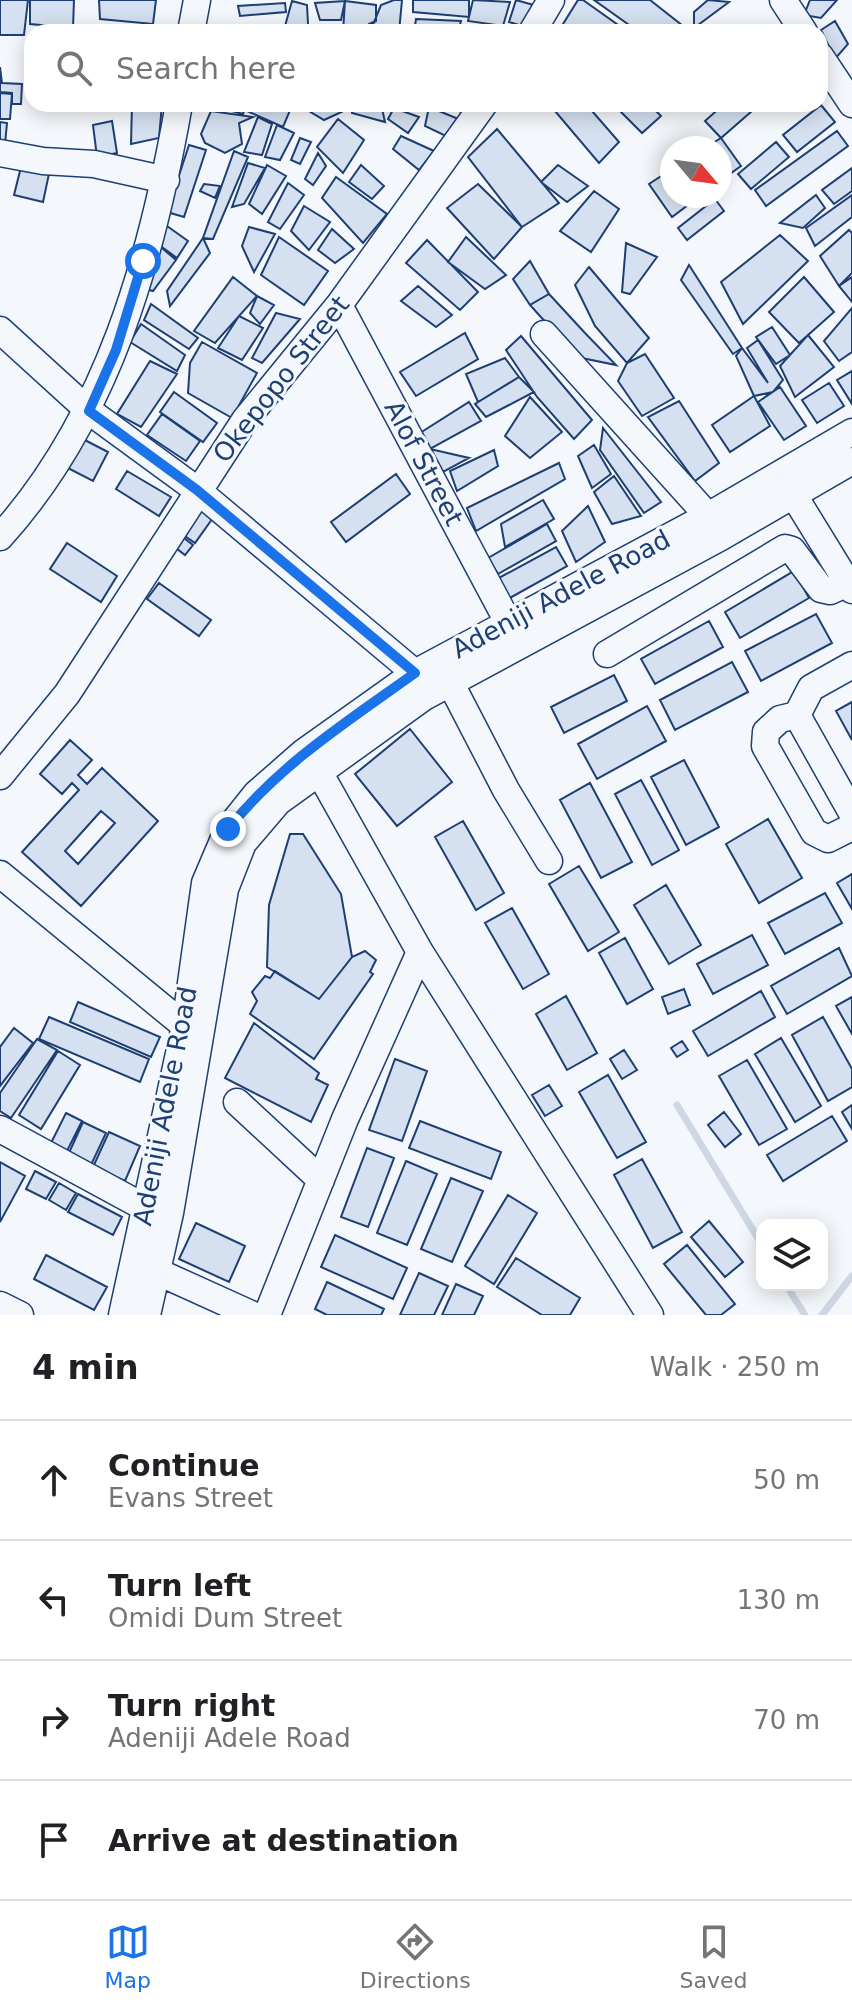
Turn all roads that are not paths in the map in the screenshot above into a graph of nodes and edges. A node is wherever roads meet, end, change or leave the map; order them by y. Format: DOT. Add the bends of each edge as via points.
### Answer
graph roads {
  1 [pos="197,0"];
  2 [pos="551,0"];
  3 [pos="783,0"];
  4 [pos="192,24"];
  5 [pos="537,24"];
  6 [pos="799,24"];
  7 [pos="828,68"];
  8 [pos="852,104"];
  9 [pos="178,112"];
  10 [pos="478,112"];
  11 [pos="0,153"];
  12 [pos="166,180"];
  13 [pos="339,305"];
  14 [pos="0,330"];
  15 [pos="544,334"];
  16 [pos="89,411"];
  17 [pos="852,432"];
  18 [pos="852,461"];
  19 [pos="787,484"];
  20 [pos="197,490"];
  21 [pos="708,516"];
  22 [pos="0,537"];
  23 [pos="850,587"];
  24 [pos="508,622"];
  25 [pos="607,654"];
  26 [pos="852,665"];
  27 [pos="415,673"];
  28 [pos="450,682"];
  29 [pos="797,715"];
  30 [pos="318,770"];
  31 [pos="0,776"];
  32 [pos="852,813"];
  33 [pos="852,827"];
  34 [pos="549,861"];
  35 [pos="0,874"];
  36 [pos="420,952"];
  37 [pos="185,1026"];
  38 [pos="237,1102"];
  39 [pos="0,1129"];
  40 [pos="321,1180"];
  41 [pos="144,1207"];
  42 [pos="158,1272"];
  43 [pos="0,1305"];
  44 [pos="20,1315"];
  45 [pos="122,1315"];
  46 [pos="147,1315"];
  47 [pos="253,1315"];
  48 [pos="267,1315"];
  49 [pos="650,1315"];
  1 -- 4 [label="street"];
  2 -- 5 [label="street"];
  3 -- 6 [label="street"];
  7 -- 8 [label="street"];
  9 -- 12 [label="street"];
  10 -- 13 [label="street, Okepopo Street"];
  11 -- 12 [label="street" via="94,164"];
  12 -- 16 [label="street" via="116,350"];
  13 -- 20 [label="street, Okepopo Street" via="245,420"];
  13 -- 24 [label="street, Alof Street"];
  14 -- 16 [label="street"];
  15 -- 21 [label="street"];
  16 -- 20 [label="street"];
  16 -- 22 [label="street"];
  17 -- 19 [label="street, Adeniji Adele Road"];
  18 -- 19 [label="street, Adeniji Adele Road"];
  19 -- 21 [label="street, Adeniji Adele Road"];
  19 -- 23 [label="street"];
  19 -- 28 [label="street, Adeniji Adele Road"];
  20 -- 27 [label="street"];
  20 -- 31 [label="street, Okepopo Street" via="67,694"];
  21 -- 24 [label="street, Adeniji Adele Road"];
  23 -- 25 [label="street" via="821,589 785,548"];
  24 -- 27 [label="street, Adeniji Adele Road"];
  26 -- 29 [label="street" via="811,688"];
  27 -- 37 [label="street, Adeniji Adele Road" via="304,752 256,794 228,829 205,883"];
  28 -- 30 [label="street, Adeniji Adele Road"];
  28 -- 34 [label="street"];
  29 -- 32 [label="street"];
  29 -- 33 [label="street" via="780,719 766,732 765,746 814,832 828,839"];
  30 -- 36 [label="street"];
  30 -- 42 [label="street, Adeniji Adele Road" via="278,802 243,843 225,889"];
  35 -- 37 [label="street"];
  36 -- 40 [label="street"];
  36 -- 49 [label="street"];
  37 -- 41 [label="street, Adeniji Adele Road"];
  38 -- 40 [label="street"];
  39 -- 41 [label="street"];
  40 -- 48 [label="street"];
  41 -- 45 [label="street, Adeniji Adele Road"];
  42 -- 46 [label="street, Adeniji Adele Road"];
  42 -- 47 [label="street"];
  43 -- 44 [label="street"];
}
